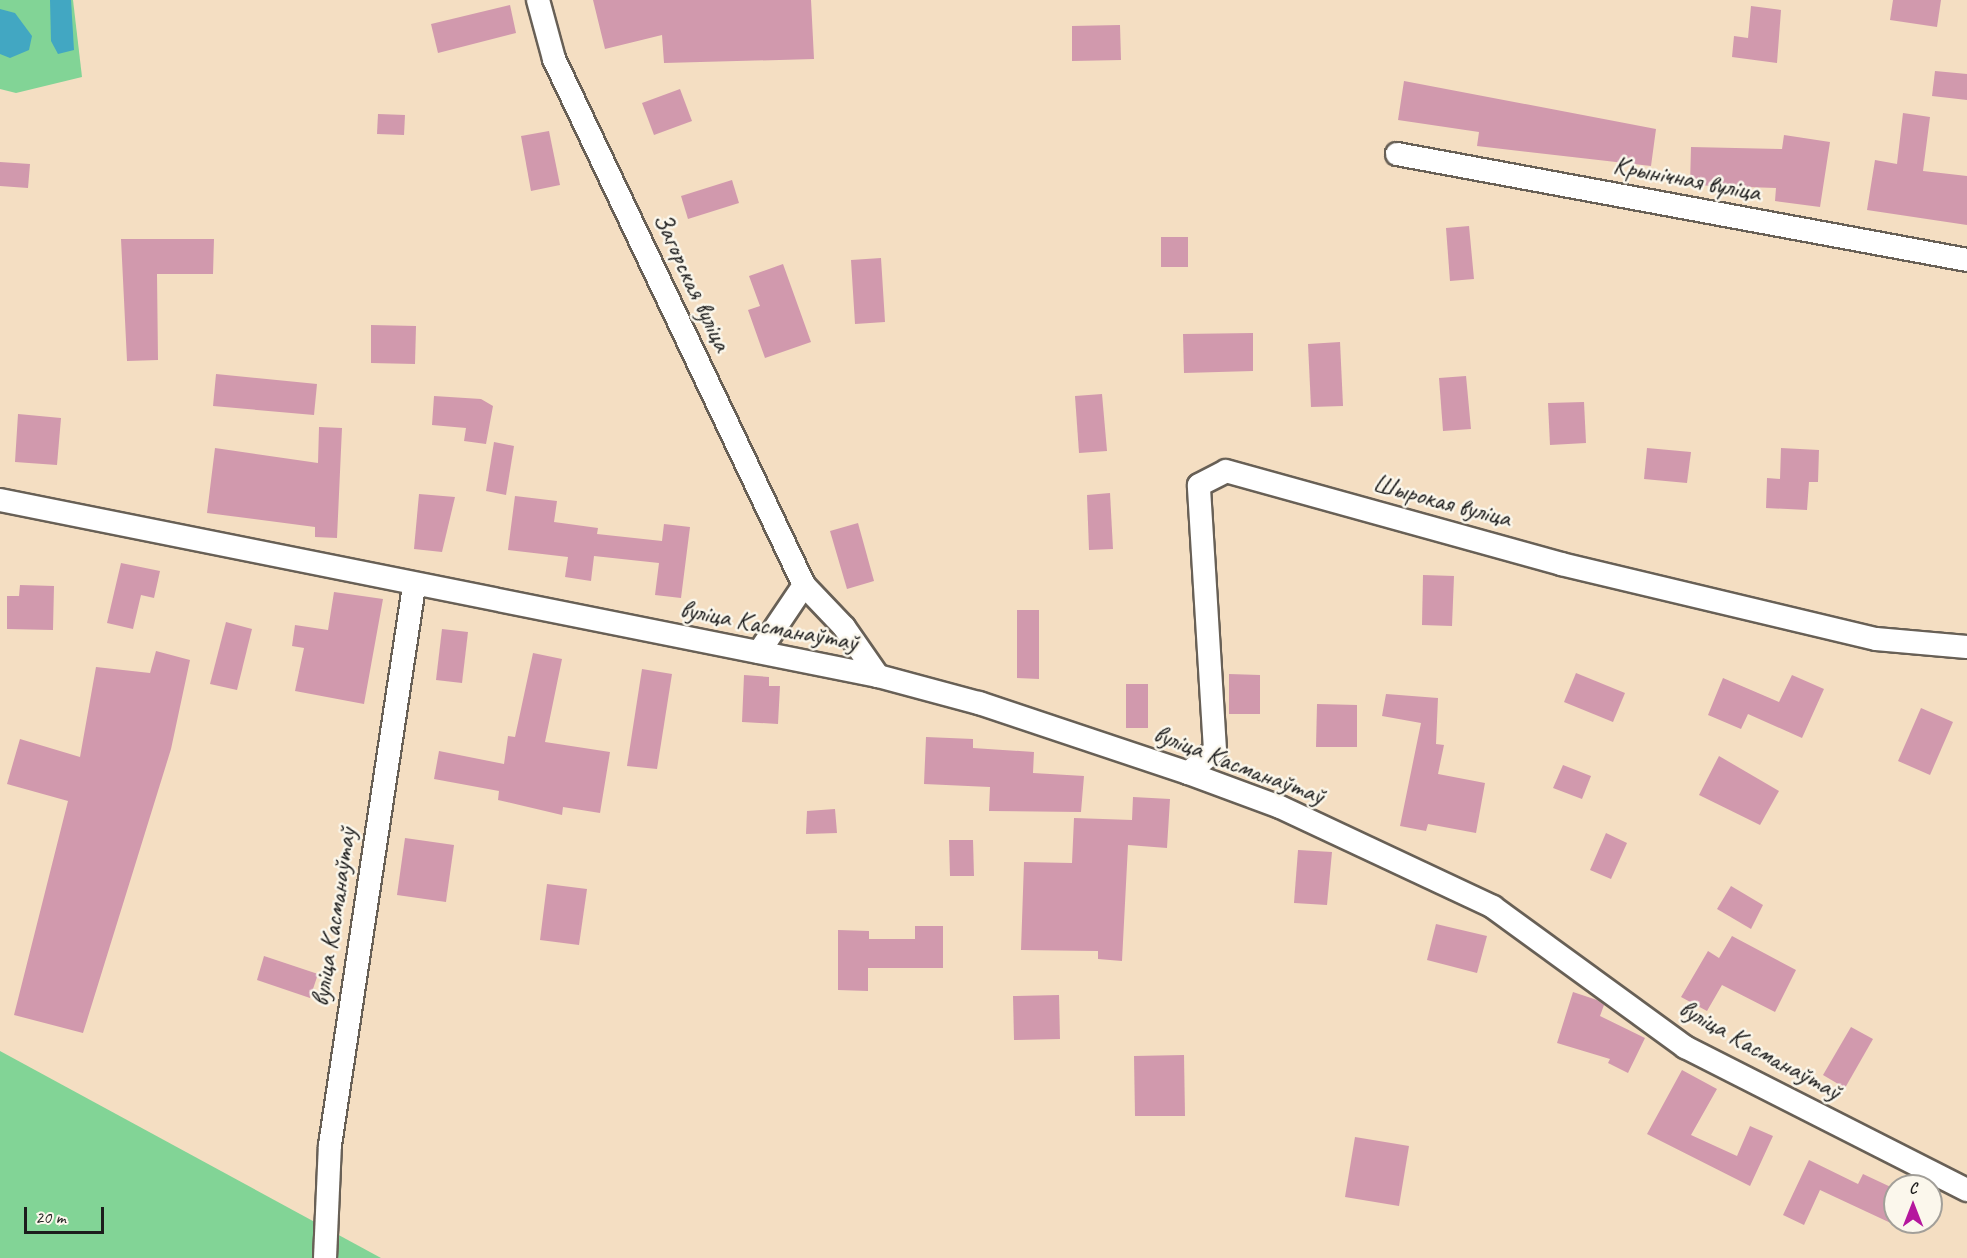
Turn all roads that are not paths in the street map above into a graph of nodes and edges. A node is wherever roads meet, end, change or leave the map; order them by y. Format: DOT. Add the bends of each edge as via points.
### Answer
graph roads {
  1 [pos="538,0"];
  2 [pos="1397,154"];
  3 [pos="1967,260"];
  4 [pos="0,500"];
  5 [pos="804,585"];
  6 [pos="414,586"];
  7 [pos="1967,647"];
  8 [pos="759,652"];
  9 [pos="878,676"];
  10 [pos="1188,773"];
  11 [pos="1967,1190"];
  12 [pos="325,1258"];
  1 -- 5 [label="street, Загорская вуліца" via="555,59"];
  2 -- 3 [label="street, Крынічная вуліца"];
  4 -- 6 [label="street, вуліца Касманаўтаў"];
  5 -- 8 [label="street"];
  5 -- 9 [label="street, Загорская вуліца" via="844,627"];
  6 -- 8 [label="street, вуліца Касманаўтаў"];
  6 -- 12 [label="street, вуліца Касманаўтаў" via="330,1145"];
  7 -- 10 [label="street, Шырокая вуліца" via="1876,639 1561,564 1226,471 1199,485 1215,750"];
  8 -- 9 [label="street, вуліца Касманаўтаў"];
  9 -- 10 [label="street, вуліца Касманаўтаў" via="979,703"];
  10 -- 11 [label="street, вуліца Касманаўтаў" via="1280,807 1493,907 1685,1047"];
}
